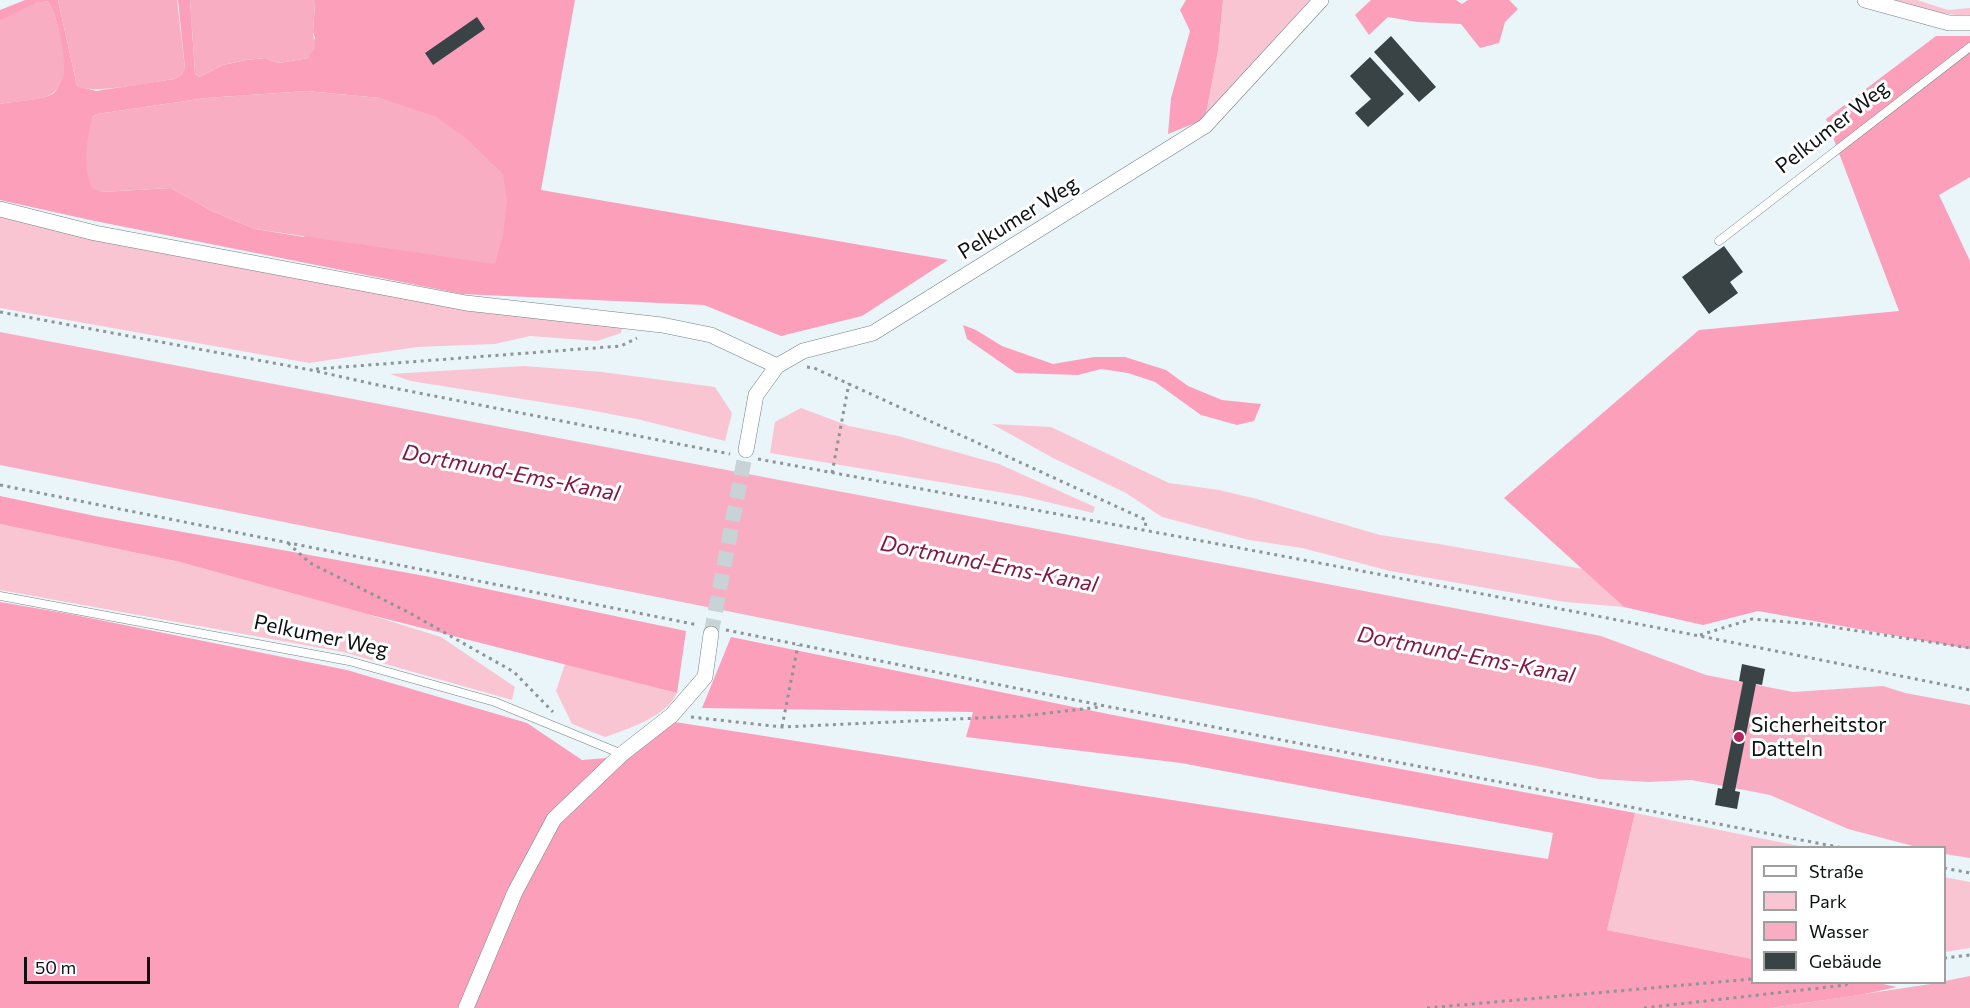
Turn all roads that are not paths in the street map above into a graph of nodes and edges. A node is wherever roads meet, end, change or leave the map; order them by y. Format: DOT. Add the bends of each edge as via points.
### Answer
graph roads {
  1 [pos="1321,0"];
  2 [pos="1865,0"];
  3 [pos="1970,23"];
  4 [pos="1970,47"];
  5 [pos="0,210"];
  6 [pos="1719,241"];
  7 [pos="777,366"];
  8 [pos="750,454"];
  9 [pos="0,596"];
  10 [pos="711,630"];
  11 [pos="622,754"];
  12 [pos="466,1008"];
  1 -- 7 [label="street, Pelkumer Weg" via="1205,126 873,333 803,351"];
  2 -- 3 [label="street" via="1949,23"];
  4 -- 6 [label="lane, Pelkumer Weg"];
  5 -- 7 [label="street" via="466,303 662,325 711,335"];
  7 -- 8 [label="street, Pelkumer Weg" via="756,395"];
  9 -- 11 [label="lane, Pelkumer Weg" via="349,661 495,702"];
  10 -- 11 [label="street" via="705,677 672,715"];
  11 -- 12 [label="street" via="554,819 515,892"];
}
